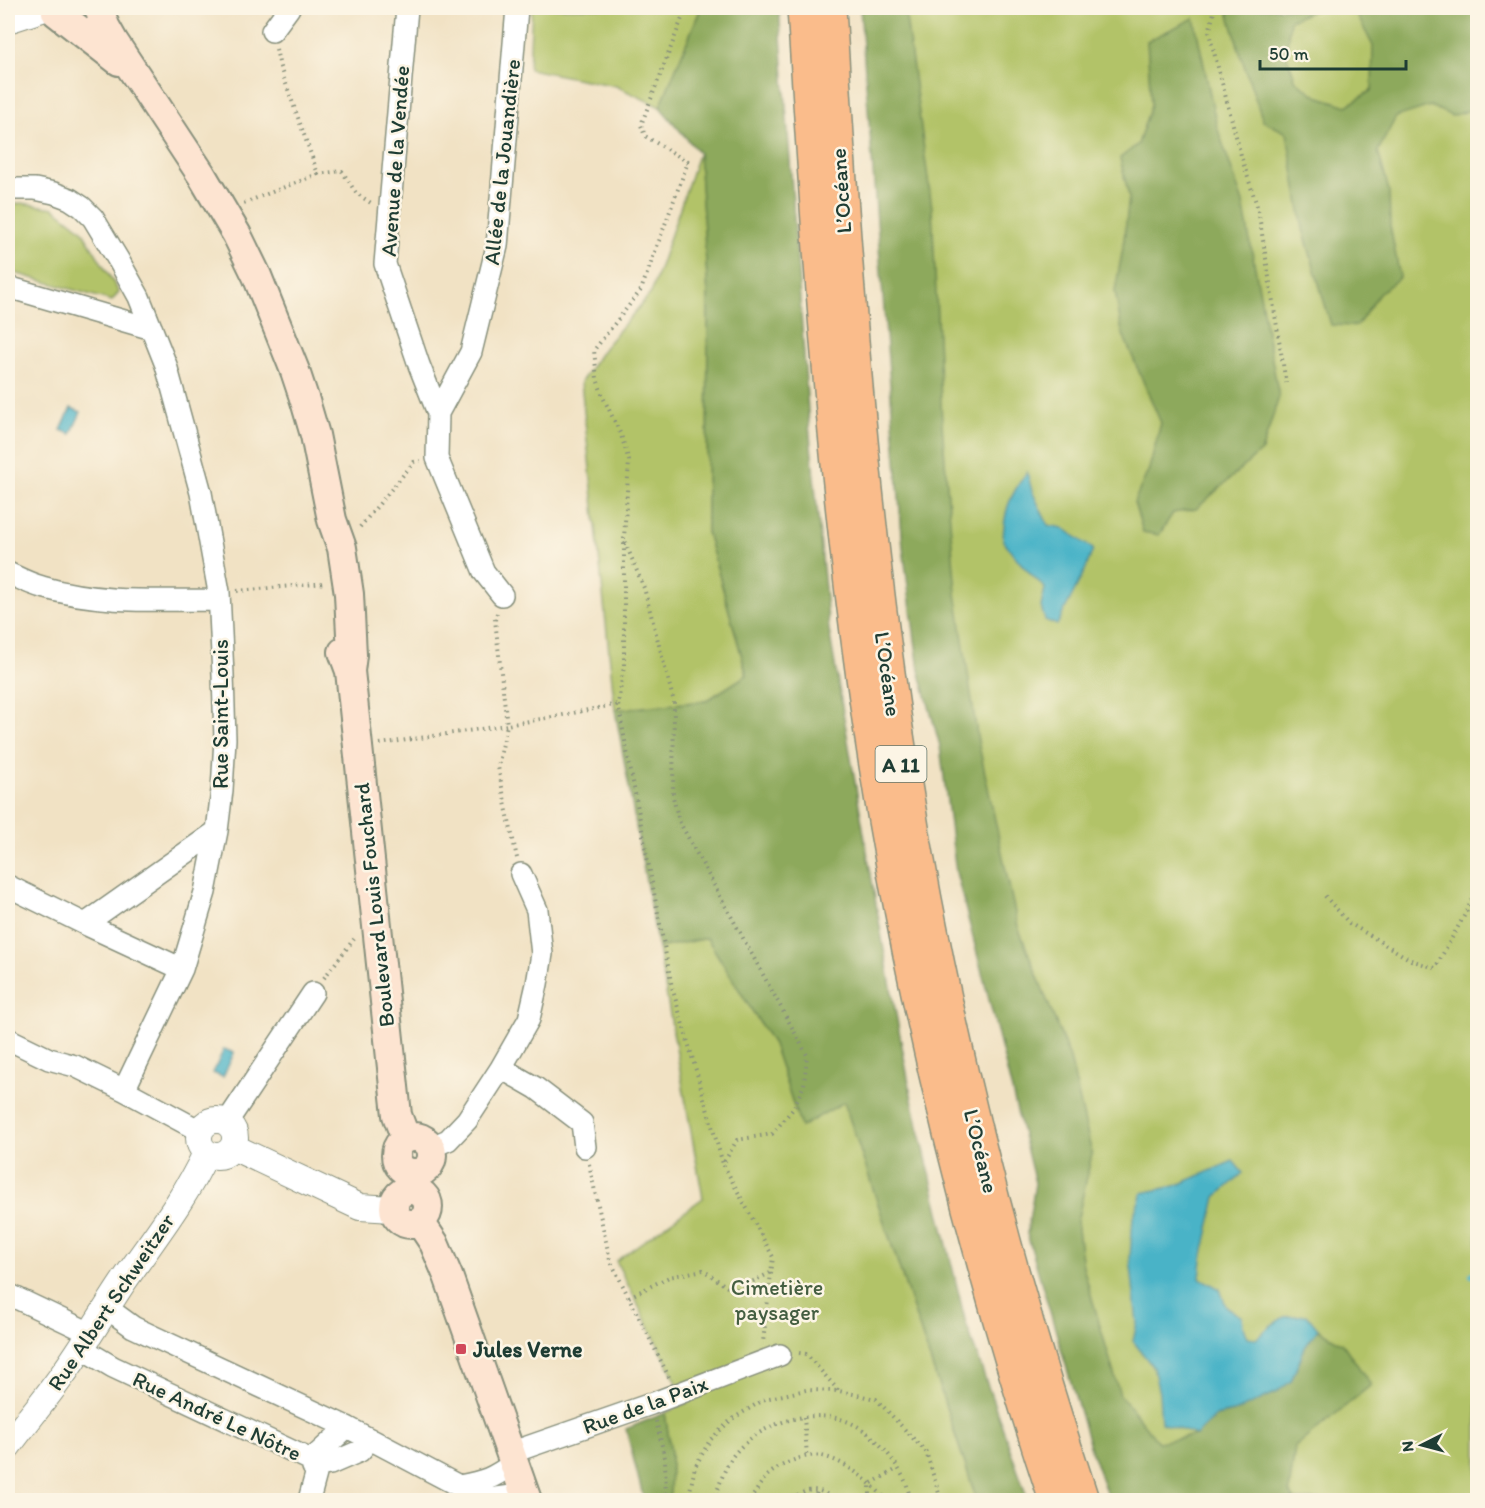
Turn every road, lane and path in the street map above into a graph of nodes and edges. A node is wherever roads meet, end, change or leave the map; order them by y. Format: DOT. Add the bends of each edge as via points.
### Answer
graph roads {
  1 [pos="99,8"];
  2 [pos="290,8"];
  3 [pos="407,8"];
  4 [pos="517,8"];
  5 [pos="686,8"];
  6 [pos="804,8"];
  7 [pos="829,8"];
  8 [pos="1215,8"];
  9 [pos="54,9"];
  10 [pos="8,20"];
  11 [pos="272,31"];
  12 [pos="137,76"];
  13 [pos="318,174"];
  14 [pos="8,189"];
  15 [pos="241,204"];
  16 [pos="390,214"];
  17 [pos="8,287"];
  18 [pos="152,329"];
  19 [pos="1286,383"];
  20 [pos="438,413"];
  21 [pos="437,458"];
  22 [pos="343,527"];
  23 [pos="624,538"];
  24 [pos="8,573"];
  25 [pos="329,583"];
  26 [pos="502,595"];
  27 [pos="218,596"];
  28 [pos="350,671"];
  29 [pos="618,704"];
  30 [pos="507,725"];
  31 [pos="376,744"];
  32 [pos="217,831"];
  33 [pos="521,874"];
  34 [pos="1478,883"];
  35 [pos="8,886"];
  36 [pos="1324,896"];
  37 [pos="376,920"];
  38 [pos="85,924"];
  39 [pos="182,969"];
  40 [pos="313,993"];
  41 [pos="8,1039"];
  42 [pos="501,1068"];
  43 [pos="124,1090"];
  44 [pos="227,1122"];
  45 [pos="203,1142"];
  46 [pos="585,1147"];
  47 [pos="233,1148"];
  48 [pos="416,1155"];
  49 [pos="723,1164"];
  50 [pos="409,1206"];
  51 [pos="771,1273"];
  52 [pos="8,1294"];
  53 [pos="629,1297"];
  54 [pos="107,1308"];
  55 [pos="86,1341"];
  56 [pos="780,1355"];
  57 [pos="760,1363"];
  58 [pos="839,1391"];
  59 [pos="678,1394"];
  60 [pos="651,1404"];
  61 [pos="804,1418"];
  62 [pos="347,1427"];
  63 [pos="370,1438"];
  64 [pos="8,1446"];
  65 [pos="807,1456"];
  66 [pos="512,1458"];
  67 [pos="312,1463"];
  68 [pos="897,1469"];
  69 [pos="870,1484"];
  70 [pos="459,1486"];
  71 [pos="817,1490"];
  72 [pos="525,1496"];
  73 [pos="870,1498"];
  74 [pos="309,1500"];
  75 [pos="482,1500"];
  76 [pos="666,1500"];
  77 [pos="688,1500"];
  78 [pos="714,1500"];
  79 [pos="750,1500"];
  80 [pos="793,1500"];
  81 [pos="815,1500"];
  82 [pos="834,1500"];
  83 [pos="858,1500"];
  84 [pos="887,1500"];
  85 [pos="911,1500"];
  86 [pos="941,1500"];
  87 [pos="1056,1500"];
  88 [pos="1082,1500"];
  1 -- 12 [label="main road, Boulevard Louis Fouchard" via="105,26"];
  2 -- 11 [label="street"];
  3 -- 16 [label="street, Avenue de la Vendée"];
  4 -- 20 [label="street, Allée de la Jouandière" via="497,246 471,352"];
  5 -- 23 [label="path" via="641,125 645,136 688,162 641,290 594,350 597,379 629,460"];
  6 -- 87 [label="highway, L’Océane / A 11" via="819,250 840,482 863,680 883,807 942,1100 1016,1377"];
  7 -- 88 [label="highway, L’Océane / A 11" via="863,468 907,800 967,1097 1023,1311"];
  8 -- 19 [label="path" via="1209,33 1258,208"];
  9 -- 10 [label="street"];
  9 -- 12 [label="main road, Boulevard Louis Fouchard"];
  11 -- 13 [label="path" via="280,67"];
  12 -- 22 [label="main road, Boulevard Louis Fouchard" via="221,207 257,276 305,401"];
  13 -- 15 [label="path"];
  13 -- 16 [label="path" via="342,171 356,193"];
  14 -- 18 [label="street, Rue Saint-Louis" via="54,193 82,207 119,261"];
  16 -- 20 [label="street, Avenue de la Vendée" via="385,264"];
  17 -- 18 [label="street"];
  18 -- 27 [label="street, Rue Saint-Louis" via="166,365 201,493"];
  20 -- 21 [label="street"];
  21 -- 22 [label="path" via="414,462"];
  21 -- 26 [label="street" via="484,572"];
  22 -- 25 [label="main road, Boulevard Louis Fouchard"];
  22 -- 28 [label="main road, Boulevard Louis Fouchard"];
  23 -- 29 [label="path" via="624,666"];
  23 -- 49 [label="path" via="644,588 674,702 673,797 679,821 807,1055 804,1085 793,1109 772,1134 736,1140"];
  24 -- 27 [label="street" via="40,587 89,598"];
  25 -- 27 [label="path"];
  25 -- 28 [label="main road, Boulevard Louis Fouchard"];
  26 -- 30 [label="path" via="495,620"];
  27 -- 32 [label="street, Rue Saint-Louis" via="225,739"];
  28 -- 37 [label="main road, Boulevard Louis Fouchard"];
  29 -- 30 [label="path"];
  29 -- 49 [label="path" via="672,987"];
  30 -- 31 [label="path"];
  30 -- 33 [label="path" via="498,767"];
  32 -- 38 [label="street"];
  32 -- 39 [label="street, Rue Saint-Louis" via="206,892"];
  33 -- 42 [label="street" via="537,910 542,954 529,1019"];
  34 -- 36 [label="path" via="1435,968 1412,960 1349,923"];
  35 -- 38 [label="street"];
  37 -- 40 [label="path" via="352,941"];
  37 -- 48 [label="main road, Boulevard Louis Fouchard" via="397,1115"];
  38 -- 39 [label="street"];
  39 -- 43 [label="street, Rue Saint-Louis"];
  40 -- 44 [label="street"];
  41 -- 43 [label="street"];
  42 -- 46 [label="street" via="536,1088 582,1123"];
  42 -- 48 [label="street" via="458,1131"];
  43 -- 45 [label="street"];
  44 -- 45 [label="street" via="212,1120 202,1126"];
  44 -- 47 [label="street" via="236,1137"];
  45 -- 47 [label="street" via="214,1156 225,1155"];
  45 -- 54 [label="street, Rue Albert Schweitzer" via="194,1178"];
  46 -- 53 [label="path" via="610,1260"];
  47 -- 50 [label="street" via="360,1207"];
  48 -- 50 [label="main road, Boulevard Louis Fouchard" via="428,1182"];
  49 -- 51 [label="path" via="773,1257"];
  50 -- 66 [label="main road" via="434,1243 448,1276"];
  51 -- 53 [label="path" via="733,1291 703,1270 669,1277"];
  51 -- 57 [label="path"];
  52 -- 55 [label="street, Rue André Le Nôtre"];
  53 -- 59 [label="path"];
  54 -- 55 [label="street, Rue Albert Schweitzer"];
  54 -- 62 [label="street, Rue André Le Nôtre" via="133,1327"];
  55 -- 64 [label="street, Rue Albert Schweitzer"];
  55 -- 67 [label="street, Rue André Le Nôtre" via="113,1367"];
  56 -- 57 [label="street, Rue de la Paix"];
  56 -- 58 [label="path" via="806,1354"];
  57 -- 59 [label="street, Rue de la Paix"];
  58 -- 77 [label="path" via="806,1390 765,1399 732,1419 710,1440 695,1467"];
  58 -- 86 [label="path" via="876,1399 926,1452"];
  59 -- 60 [label="street, Rue de la Paix"];
  60 -- 66 [label="street, Rue de la Paix"];
  60 -- 76 [label="path" via="665,1458"];
  61 -- 65 [label="path"];
  61 -- 68 [label="path" via="835,1418 855,1425 873,1439"];
  61 -- 78 [label="path" via="772,1426 751,1437 735,1452"];
  62 -- 63 [label="street, Rue André Le Nôtre"];
  62 -- 67 [label="street, Rue André Le Nôtre"];
  63 -- 67 [label="street, Rue André Le Nôtre" via="360,1451 330,1464"];
  63 -- 70 [label="street, Rue André Le Nôtre"];
  65 -- 69 [label="path" via="821,1456 845,1466"];
  65 -- 79 [label="path" via="768,1475"];
  66 -- 70 [label="street" via="500,1474"];
  66 -- 72 [label="main road"];
  67 -- 74 [label="street" via="316,1474"];
  68 -- 69 [label="path"];
  68 -- 85 [label="path"];
  69 -- 73 [label="path"];
  69 -- 84 [label="path"];
  70 -- 75 [label="street, Rue André Le Nôtre"];
  71 -- 80 [label="path" via="798,1494"];
  71 -- 81 [label="path"];
  71 -- 82 [label="path"];
  72 -- 75 [label="street, Rue André Le Nôtre"];
  73 -- 83 [label="path"];
}
